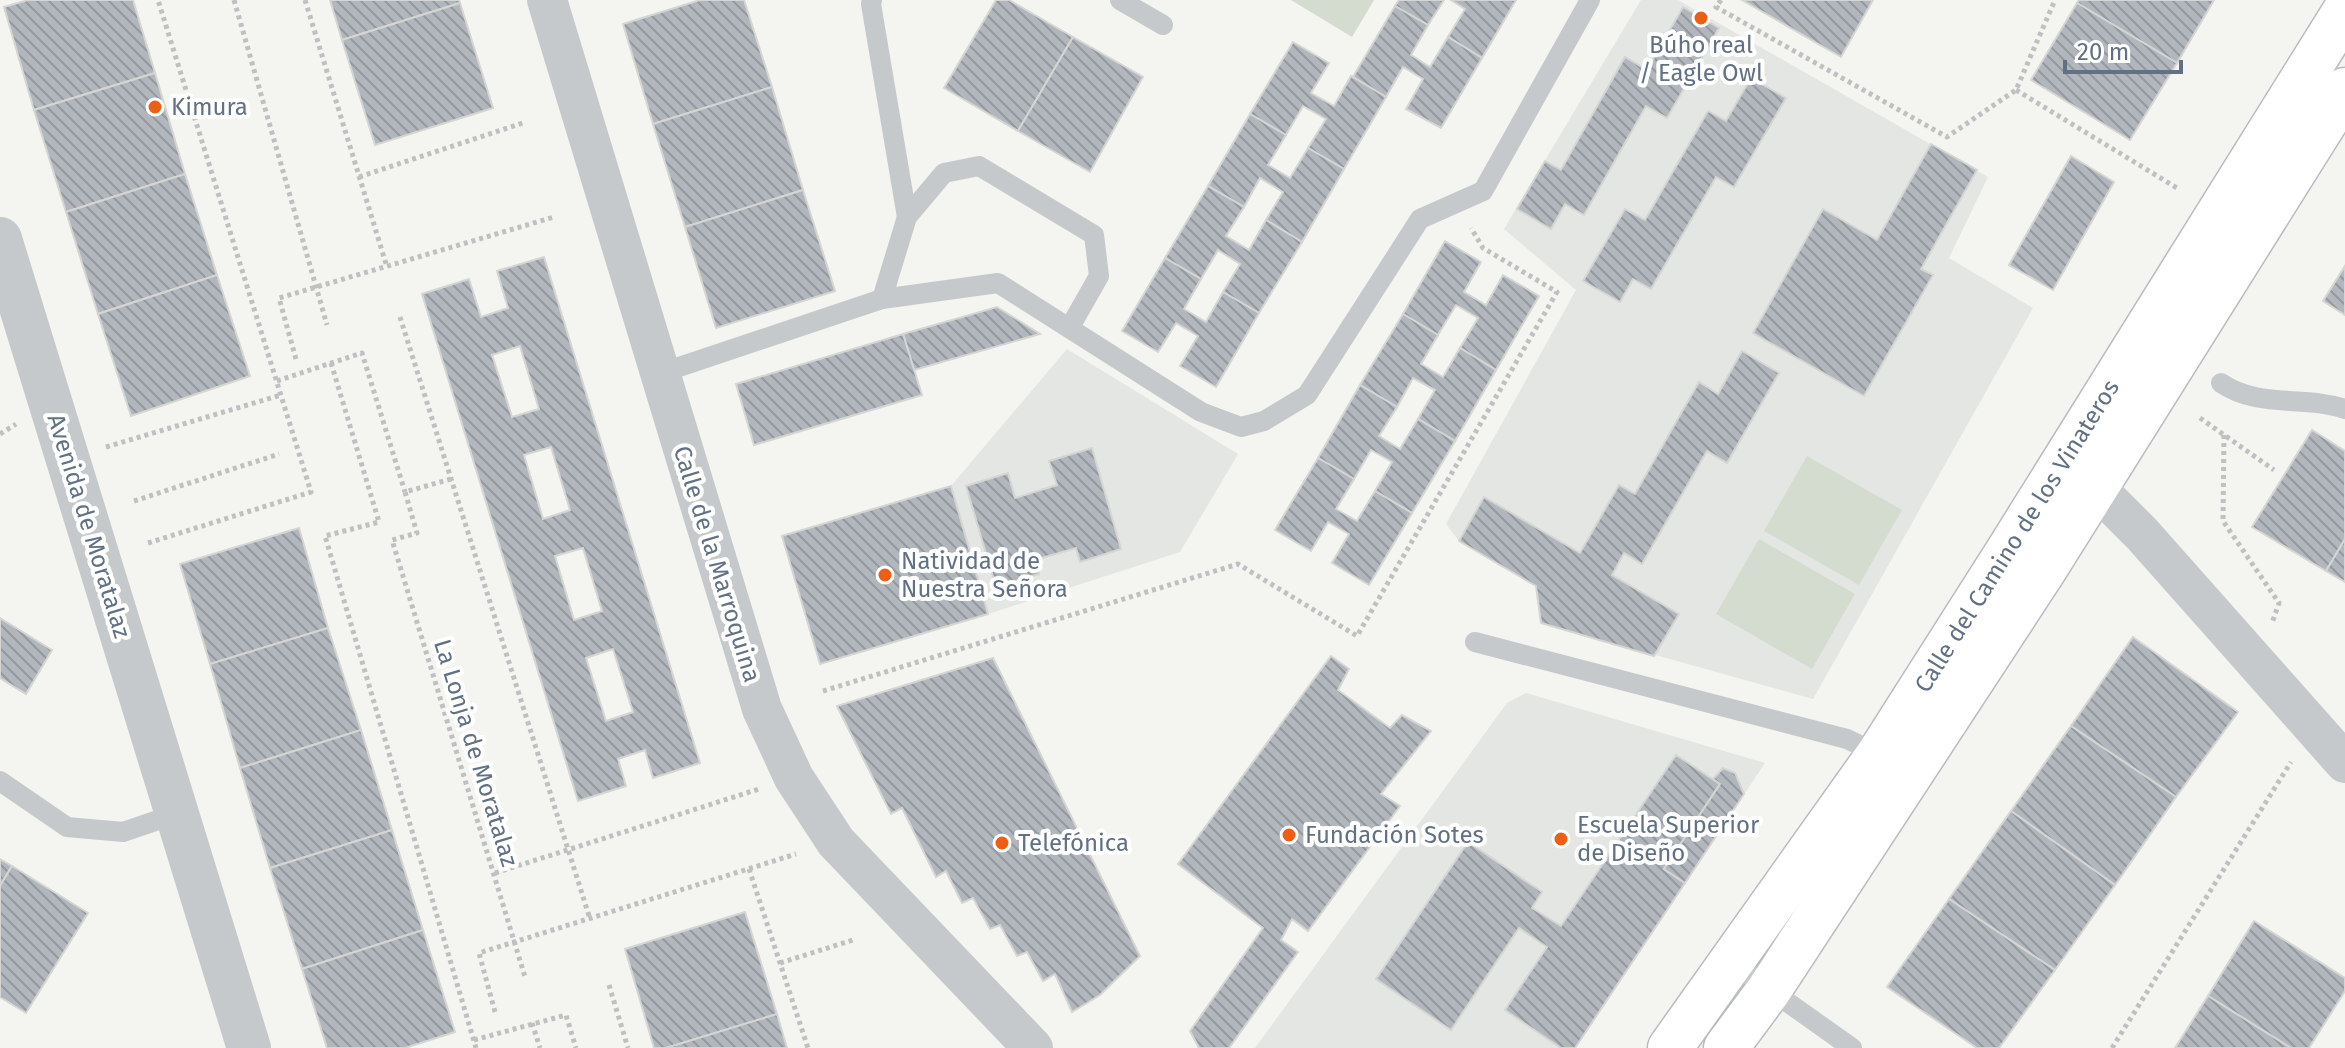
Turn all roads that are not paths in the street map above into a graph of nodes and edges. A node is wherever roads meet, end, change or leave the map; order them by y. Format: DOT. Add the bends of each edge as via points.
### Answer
graph roads {
  1 [pos="547,0"];
  2 [pos="872,0"];
  3 [pos="1120,0"];
  4 [pos="1590,0"];
  5 [pos="2345,11"];
  6 [pos="1163,25"];
  7 [pos="2345,90"];
  8 [pos="907,217"];
  9 [pos="0,239"];
  10 [pos="882,299"];
  11 [pos="1070,327"];
  12 [pos="658,374"];
  13 [pos="2221,383"];
  14 [pos="2345,409"];
  15 [pos="2079,477"];
  16 [pos="1475,642"];
  17 [pos="2345,763"];
  18 [pos="1895,764"];
  19 [pos="0,781"];
  20 [pos="176,814"];
  21 [pos="1731,962"];
  22 [pos="1769,990"];
  23 [pos="249,1048"];
  24 [pos="1033,1048"];
  25 [pos="1670,1048"];
  26 [pos="1726,1048"];
  27 [pos="1852,1048"];
  1 -- 12 [label="street, Calle de la Marroquina"];
  2 -- 8 [label="lane"];
  3 -- 6 [label="lane"];
  4 -- 11 [label="lane" via="1483,191 1420,219 1307,395 1264,421 1241,427 1201,412"];
  5 -- 15 [label="main road, Calle del Camino de los Vinateros"];
  7 -- 15 [label="main road, Calle del Camino de los Vinateros"];
  8 -- 10 [label="lane"];
  8 -- 11 [label="lane" via="944,173 979,166 1094,235 1099,276"];
  9 -- 20 [label="street, Avenida de Moratalaz"];
  10 -- 11 [label="lane" via="998,283"];
  10 -- 12 [label="lane"];
  12 -- 24 [label="street, Calle de la Marroquina" via="762,709 794,778 836,842"];
  13 -- 14 [label="lane" via="2261,400"];
  15 -- 17 [label="street" via="2142,534"];
  15 -- 18 [label="main road, Calle del Camino de los Vinateros"];
  16 -- 18 [label="lane" via="1847,739"];
  18 -- 21 [label="main road, Calle del Camino de los Vinateros"];
  18 -- 22 [label="main road, Calle del Camino de los Vinateros"];
  19 -- 20 [label="lane" via="67,827 123,832"];
  20 -- 23 [label="street, Avenida de Moratalaz"];
  21 -- 22 [label="lane"];
  21 -- 25 [label="main road, Calle del Camino de los Vinateros"];
  22 -- 26 [label="main road, Calle del Camino de los Vinateros"];
  22 -- 27 [label="lane"];
}
